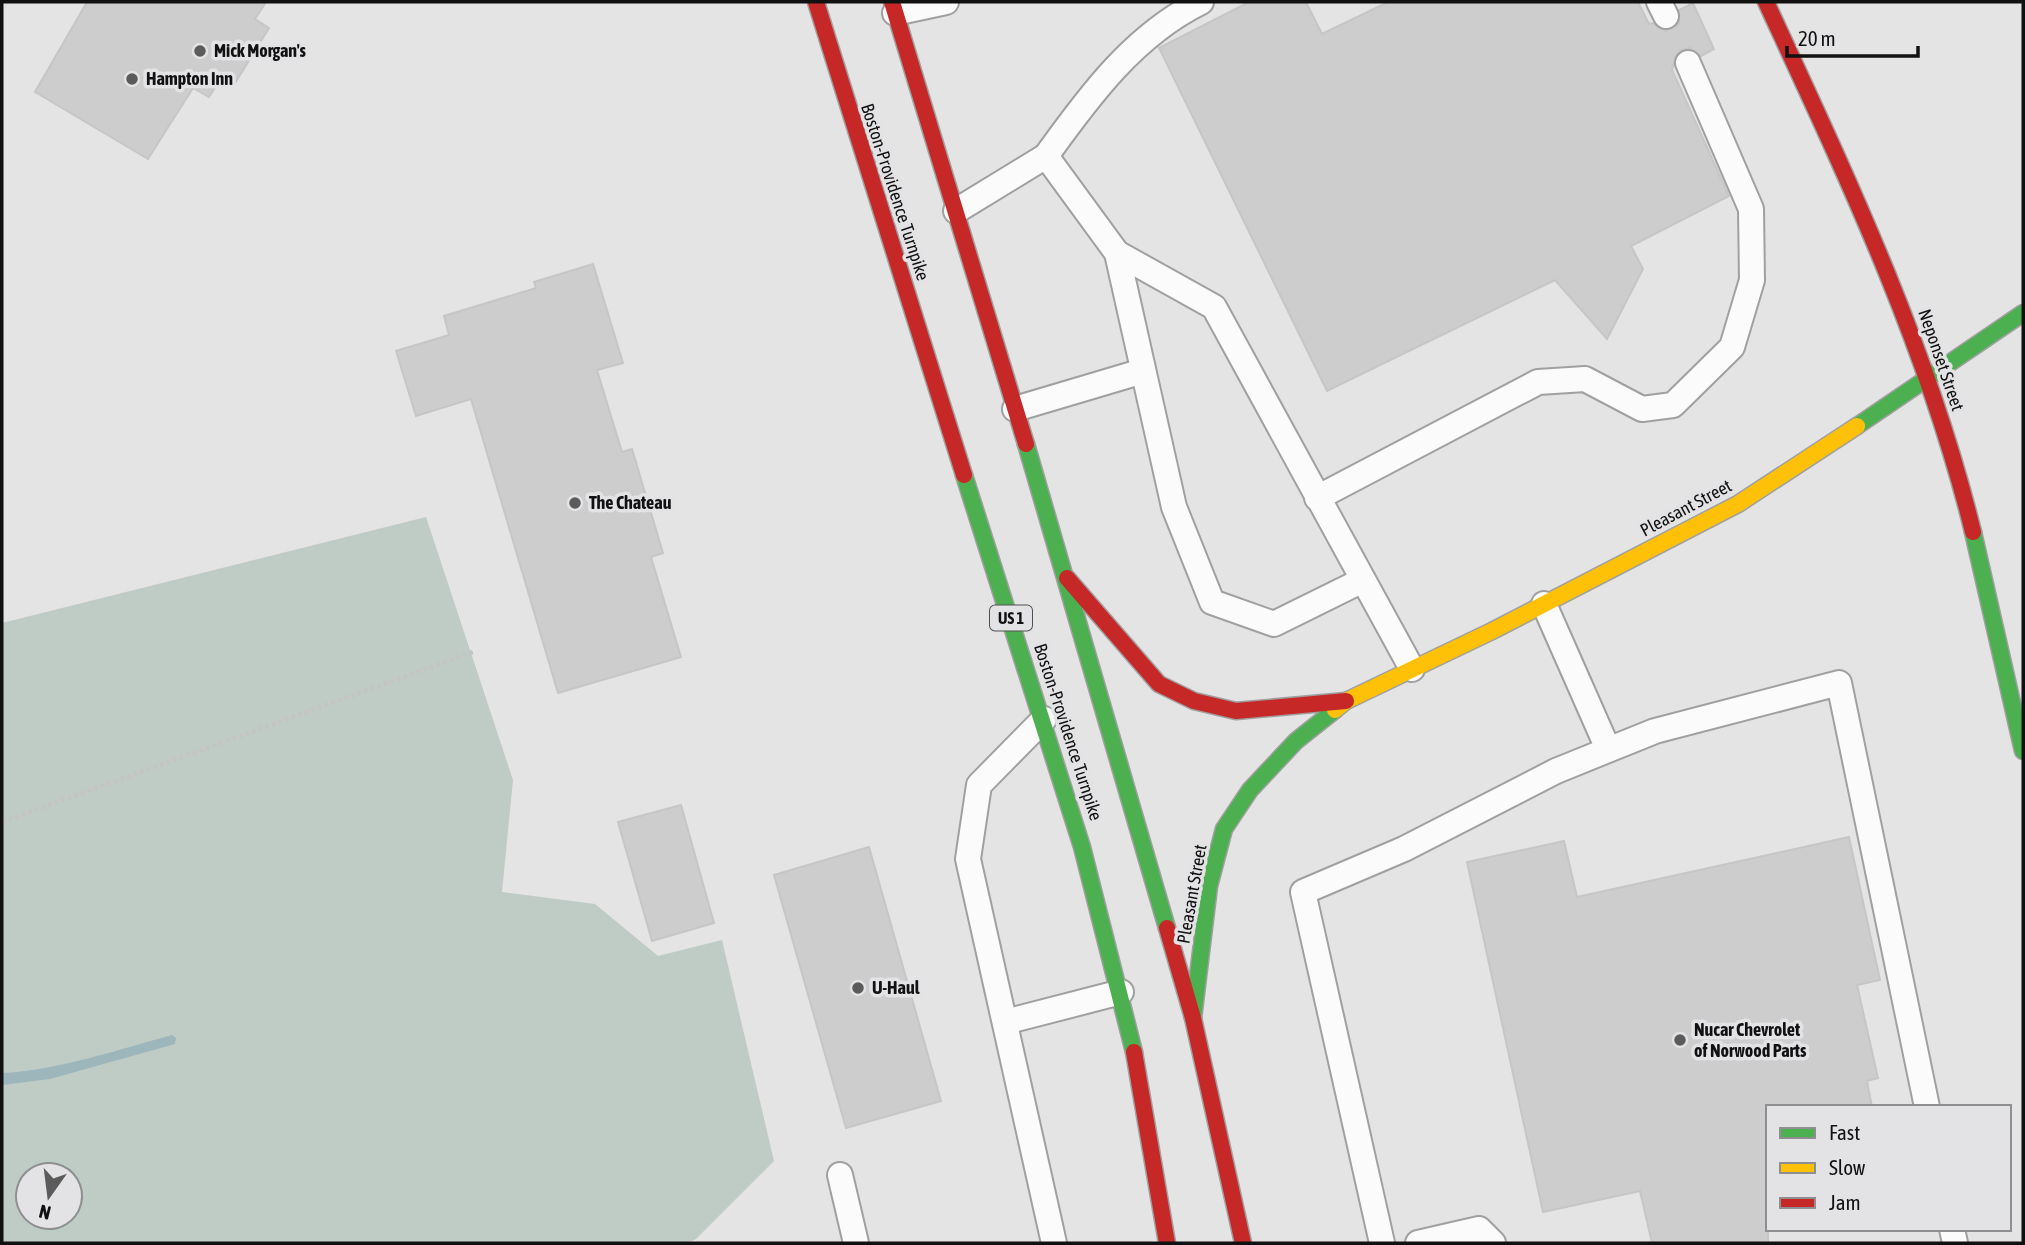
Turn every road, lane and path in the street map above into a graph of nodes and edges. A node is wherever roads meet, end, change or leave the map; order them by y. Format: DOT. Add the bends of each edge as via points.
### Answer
graph roads {
  1 [pos="816,2"];
  2 [pos="946,2"];
  3 [pos="1201,2"];
  4 [pos="1766,2"];
  5 [pos="894,7"];
  6 [pos="1688,63"];
  7 [pos="1046,156"];
  8 [pos="956,211"];
  9 [pos="1117,253"];
  10 [pos="2023,313"];
  11 [pos="1143,370"];
  12 [pos="1928,375"];
  13 [pos="1015,409"];
  14 [pos="1317,498"];
  15 [pos="1067,578"];
  16 [pos="1363,580"];
  17 [pos="1544,604"];
  18 [pos="473,652"];
  19 [pos="1412,669"];
  20 [pos="1346,701"];
  21 [pos="1044,719"];
  22 [pos="1608,750"];
  23 [pos="2023,751"];
  24 [pos="2,822"];
  25 [pos="1121,992"];
  26 [pos="1193,1018"];
  27 [pos="1004,1022"];
  28 [pos="1927,1105"];
  29 [pos="839,1175"];
  30 [pos="856,1243"];
  31 [pos="1054,1243"];
  32 [pos="1167,1243"];
  33 [pos="1243,1243"];
  34 [pos="1382,1243"];
  35 [pos="1418,1243"];
  36 [pos="1493,1243"];
  1 -- 21 [label="main road, Boston-Providence Turnpike / US 1"];
  2 -- 5 [label="lane"];
  3 -- 7 [label="lane" via="1169,18 1097,86"];
  4 -- 12 [label="main road, Neponset Street" via="1895,286"];
  5 -- 8 [label="main road"];
  6 -- 14 [label="lane" via="1751,209 1752,280 1732,347 1673,405 1642,409 1585,379 1538,382"];
  7 -- 8 [label="lane"];
  7 -- 9 [label="lane"];
  8 -- 13 [label="main road"];
  9 -- 11 [label="lane"];
  9 -- 14 [label="lane" via="1214,307"];
  10 -- 12 [label="main road, Pleasant Street"];
  11 -- 13 [label="lane"];
  11 -- 16 [label="lane" via="1174,507 1212,602 1274,624"];
  12 -- 17 [label="main road, Pleasant Street" via="1824,450 1738,503"];
  12 -- 23 [label="main road, Neponset Street" via="1950,446"];
  13 -- 15 [label="main road"];
  14 -- 16 [label="lane"];
  15 -- 20 [label="main road, Pleasant Street" via="1158,684 1194,701 1236,711"];
  15 -- 26 [label="main road"];
  16 -- 19 [label="lane"];
  17 -- 19 [label="main road, Pleasant Street"];
  17 -- 22 [label="lane"];
  18 -- 24 [label="path"];
  19 -- 20 [label="main road, Pleasant Street"];
  20 -- 26 [label="main road, Pleasant Street" via="1296,741 1250,790 1224,829 1209,886"];
  21 -- 25 [label="main road, Boston-Providence Turnpike / US 1" via="1084,847"];
  21 -- 27 [label="lane" via="979,785 968,859"];
  22 -- 28 [label="lane" via="1655,731 1839,683"];
  22 -- 34 [label="lane" via="1556,771 1404,849 1303,892"];
  25 -- 27 [label="lane"];
  25 -- 32 [label="main road, Boston-Providence Turnpike / US 1" via="1159,1175"];
  26 -- 33 [label="main road"];
  27 -- 31 [label="lane"];
  29 -- 30 [label="lane"];
  35 -- 36 [label="lane" via="1479,1229"];
}
